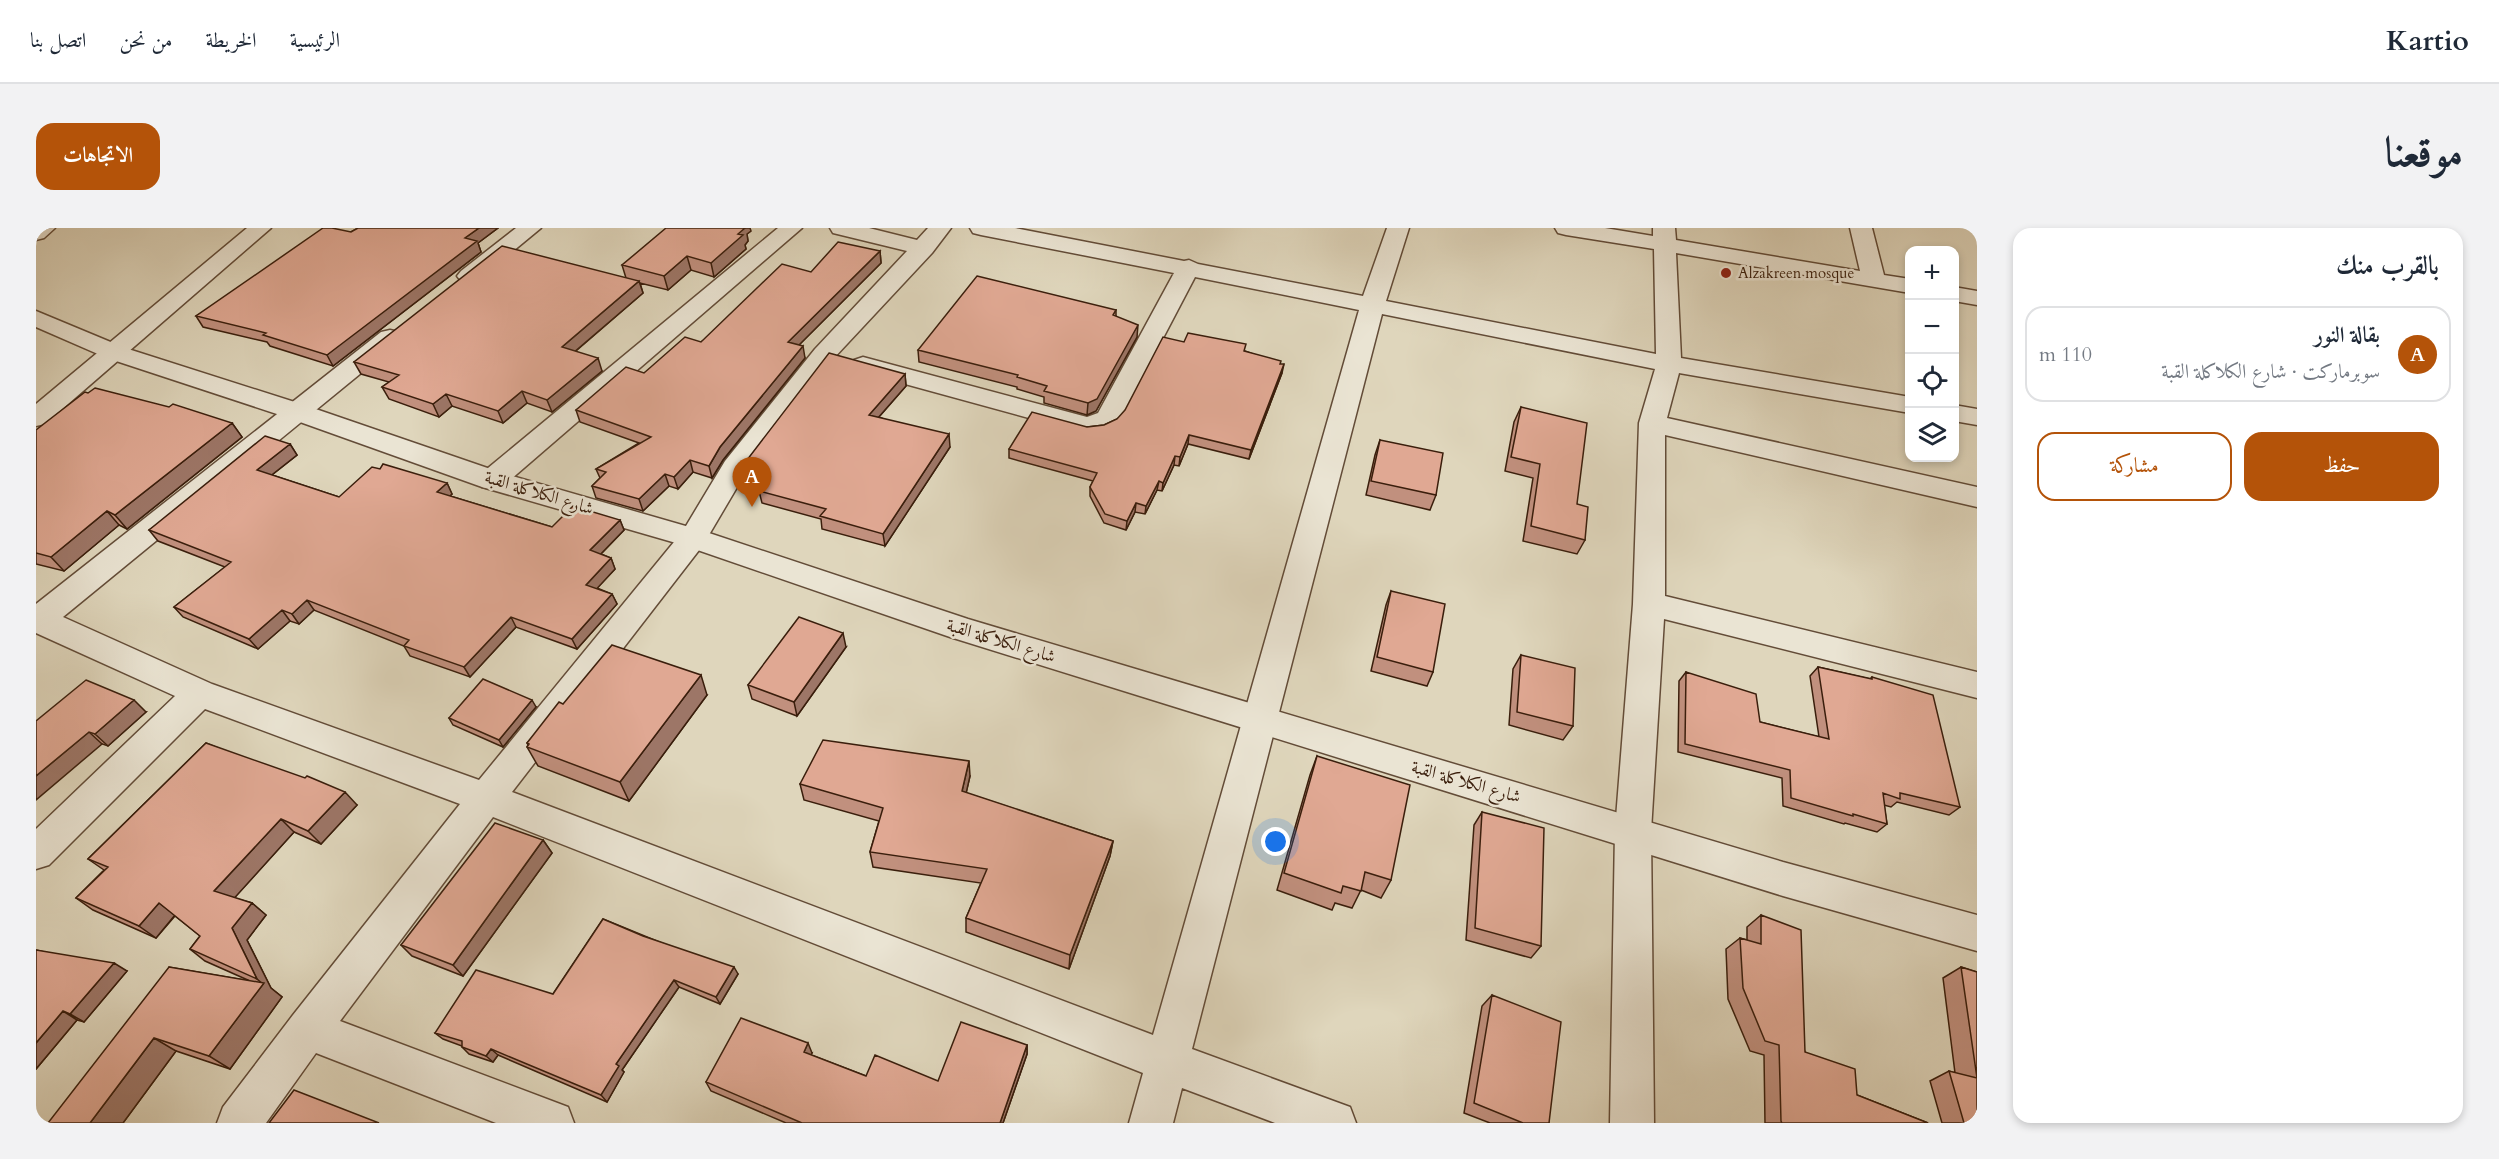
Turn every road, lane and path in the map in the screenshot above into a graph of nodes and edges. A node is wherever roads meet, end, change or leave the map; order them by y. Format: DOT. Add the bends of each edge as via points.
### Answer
graph roads {
  1 [pos="44,228"];
  2 [pos="260,228"];
  3 [pos="530,228"];
  4 [pos="791,228"];
  5 [pos="841,228"];
  6 [pos="981,228"];
  7 [pos="1398,228"];
  8 [pos="1566,228"];
  9 [pos="1861,228"];
  10 [pos="36,233"];
  11 [pos="1664,237"];
  12 [pos="932,238"];
  13 [pos="1189,267"];
  14 [pos="1874,280"];
  15 [pos="1905,285"];
  16 [pos="453,288"];
  17 [pos="1959,295"];
  18 [pos="1977,298"];
  19 [pos="1372,306"];
  20 [pos="36,318"];
  21 [pos="407,324"];
  22 [pos="116,352"];
  23 [pos="824,354"];
  24 [pos="1669,364"];
  25 [pos="1905,404"];
  26 [pos="295,411"];
  27 [pos="1959,414"];
  28 [pos="1977,417"];
  29 [pos="36,418"];
  30 [pos="1652,423"];
  31 [pos="492,480"];
  32 [pos="1977,497"];
  33 [pos="693,538"];
  34 [pos="1649,604"];
  35 [pos="37,619"];
  36 [pos="1977,685"];
  37 [pos="200,693"];
  38 [pos="1258,720"];
  39 [pos="486,798"];
  40 [pos="1634,831"];
  41 [pos="36,853"];
  42 [pos="1977,933"];
  43 [pos="308,1029"];
  44 [pos="1168,1062"];
  45 [pos="240,1123"];
  46 [pos="552,1123"];
  47 [pos="1151,1123"];
  48 [pos="1334,1123"];
  49 [pos="1632,1123"];
  1 -- 10 [label="street"];
  2 -- 22 [label="street"];
  3 -- 16 [label="street"];
  4 -- 31 [label="street"];
  5 -- 12 [label="street"];
  6 -- 13 [label="street"];
  7 -- 19 [label="street"];
  8 -- 11 [label="street"];
  9 -- 14 [label="street"];
  11 -- 14 [label="street"];
  11 -- 24 [label="street"];
  12 -- 23 [label="street"];
  13 -- 19 [label="street"];
  13 -- 23 [label="street" via="1109,418 1098,425 1087,426"];
  14 -- 15 [label="street"];
  17 -- 18 [label="street"];
  19 -- 24 [label="street"];
  19 -- 38 [label="street"];
  20 -- 22 [label="street, شارع الكلاكلة القبة"];
  21 -- 26 [label="street"];
  22 -- 26 [label="street, شارع الكلاكلة القبة"];
  22 -- 29 [label="street"];
  23 -- 33 [label="street" via="735,467"];
  24 -- 25 [label="street"];
  24 -- 30 [label="street"];
  26 -- 31 [label="street, شارع الكلاكلة القبة"];
  26 -- 35 [label="street"];
  27 -- 28 [label="street"];
  30 -- 32 [label="street"];
  30 -- 34 [label="street"];
  31 -- 33 [label="street, شارع الكلاكلة القبة"];
  33 -- 38 [label="street, شارع الكلاكلة القبة" via="961,629"];
  33 -- 39 [label="street"];
  34 -- 36 [label="street"];
  34 -- 40 [label="street"];
  35 -- 37 [label="street"];
  37 -- 39 [label="street"];
  37 -- 41 [label="street"];
  38 -- 40 [label="street, شارع الكلاكلة القبة"];
  38 -- 44 [label="street"];
  39 -- 43 [label="street"];
  39 -- 44 [label="street"];
  40 -- 42 [label="street, شارع الكلاكلة القبة" via="1783,879"];
  40 -- 49 [label="street"];
  43 -- 45 [label="street"];
  43 -- 46 [label="street"];
  44 -- 47 [label="street"];
  44 -- 48 [label="street"];
}
